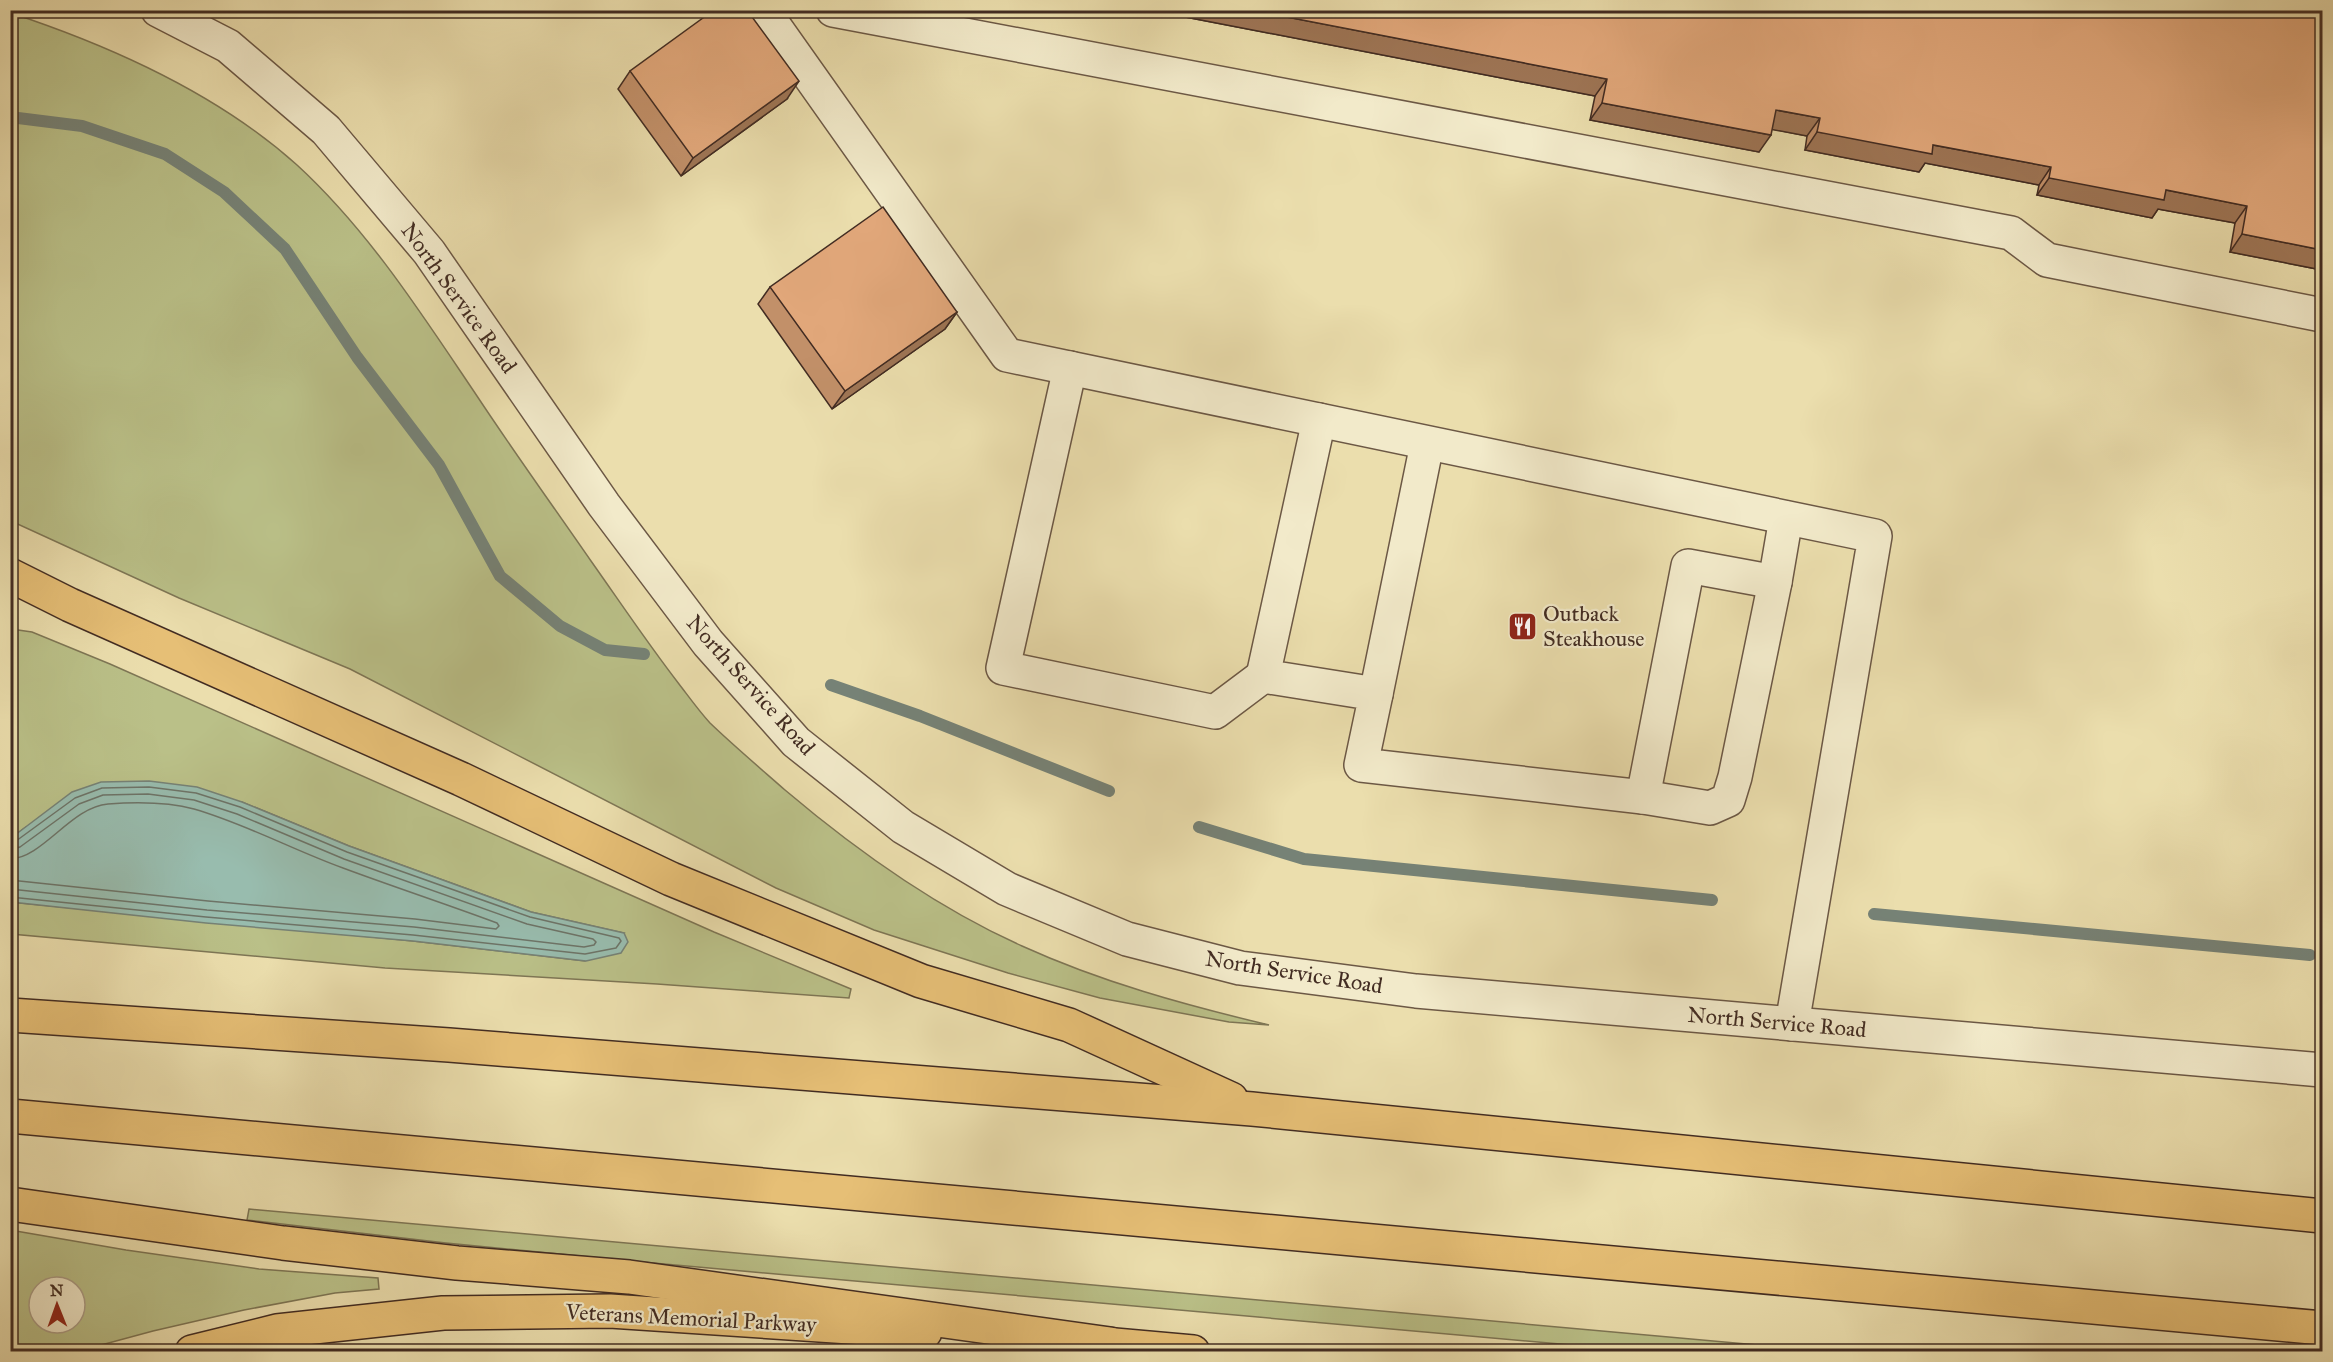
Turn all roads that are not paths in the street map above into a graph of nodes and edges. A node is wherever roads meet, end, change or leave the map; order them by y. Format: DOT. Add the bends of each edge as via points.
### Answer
graph roads {
  1 [pos="158,10"];
  2 [pos="763,10"];
  3 [pos="833,10"];
  4 [pos="2322,315"];
  5 [pos="1070,368"];
  6 [pos="1319,420"];
  7 [pos="1427,444"];
  8 [pos="1786,518"];
  9 [pos="10,575"];
  10 [pos="1775,582"];
  11 [pos="10,601"];
  12 [pos="70,605"];
  13 [pos="1263,676"];
  14 [pos="1376,694"];
  15 [pos="1643,797"];
  16 [pos="10,1015"];
  17 [pos="1792,1024"];
  18 [pos="2322,1070"];
  19 [pos="1252,1109"];
  20 [pos="10,1116"];
  21 [pos="10,1204"];
  22 [pos="2322,1216"];
  23 [pos="2322,1328"];
  24 [pos="1110,1344"];
  25 [pos="192,1352"];
  26 [pos="1193,1352"];
  1 -- 17 [label="street, North Service Road" via="228,46 326,130 429,252 604,505 708,643 796,742 903,827 1007,889 1127,939 1240,968 1416,991"];
  2 -- 5 [label="street" via="1007,356"];
  3 -- 4 [label="street" via="2011,234 2048,260"];
  5 -- 6 [label="street"];
  5 -- 13 [label="street" via="1003,668 1215,712"];
  6 -- 7 [label="street"];
  6 -- 13 [label="street"];
  7 -- 8 [label="street"];
  7 -- 14 [label="street"];
  8 -- 10 [label="street"];
  8 -- 17 [label="street" via="1875,536"];
  9 -- 12 [label="main road"];
  10 -- 15 [label="street" via="1728,800 1710,808"];
  10 -- 15 [label="street" via="1688,566"];
  11 -- 12 [label="main road"];
  12 -- 19 [label="main road" via="461,779 671,879 921,981 1069,1025"];
  13 -- 14 [label="street"];
  14 -- 15 [label="street" via="1361,765"];
  16 -- 19 [label="main road" via="449,1045"];
  17 -- 18 [label="street, North Service Road"];
  19 -- 22 [label="main road"];
  20 -- 23 [label="main road"];
  21 -- 24 [label="main road" via="283,1243 629,1277"];
  24 -- 25 [label="main road, Veterans Memorial Parkway" via="610,1311 443,1313 277,1331"];
  24 -- 26 [label="main road, Veterans Memorial Parkway"];
}
